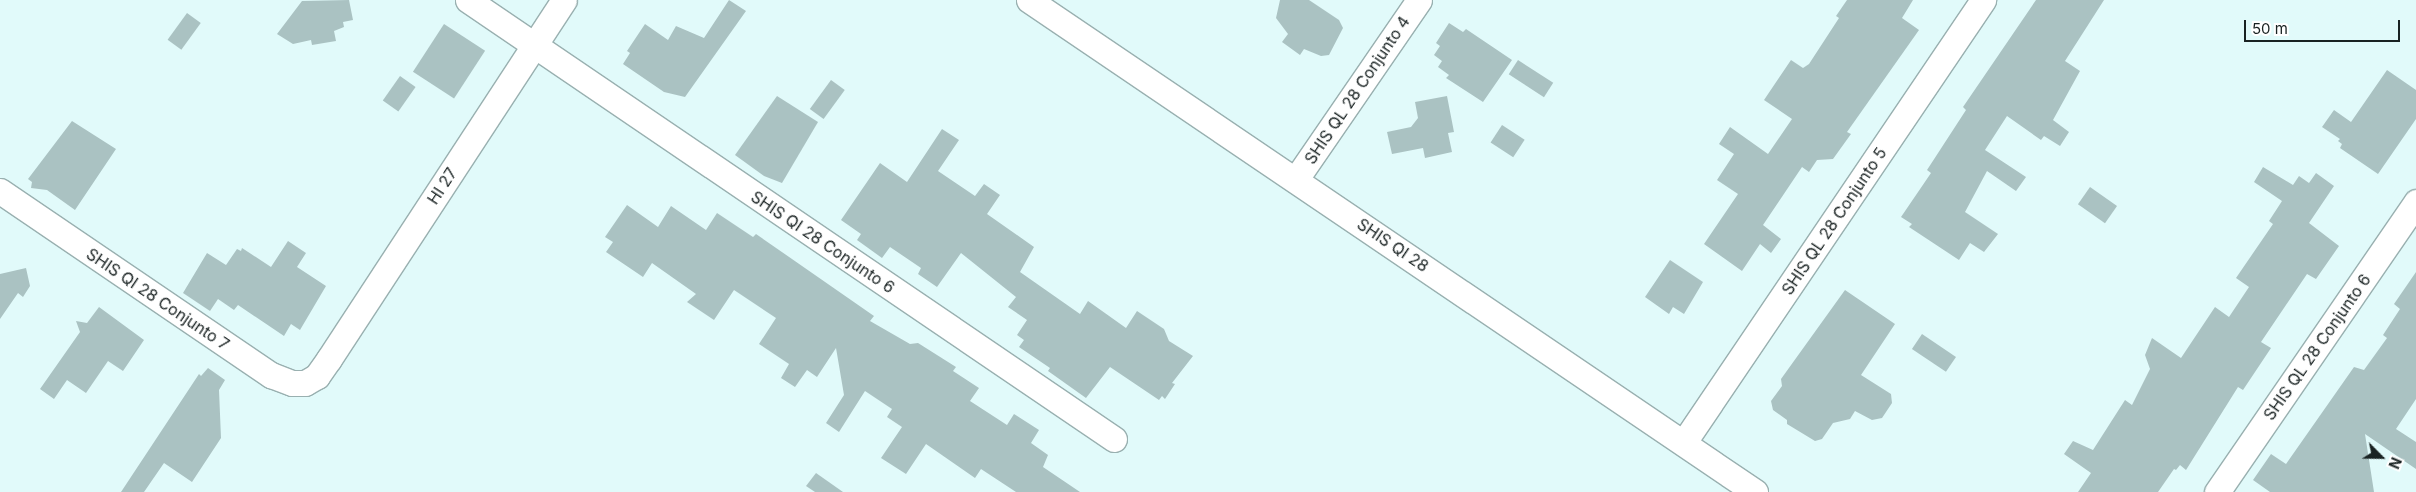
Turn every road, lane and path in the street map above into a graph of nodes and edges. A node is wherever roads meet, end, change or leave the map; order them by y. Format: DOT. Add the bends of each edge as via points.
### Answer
graph roads {
  1 [pos="468,0"];
  2 [pos="564,0"];
  3 [pos="1029,0"];
  4 [pos="1419,0"];
  5 [pos="1983,0"];
  6 [pos="534,44"];
  7 [pos="1296,179"];
  8 [pos="0,191"];
  9 [pos="2416,202"];
  10 [pos="321,372"];
  11 [pos="1114,439"];
  12 [pos="1684,442"];
  13 [pos="1755,492"];
  14 [pos="2217,492"];
  1 -- 6 [label="street, SHIS QI 28 Conjunto 6"];
  2 -- 6 [label="street, HI 27"];
  3 -- 7 [label="street, SHIS QI 28"];
  4 -- 7 [label="street, SHIS QL 28 Conjunto 4"];
  5 -- 12 [label="street, SHIS QL 28 Conjunto 5"];
  6 -- 10 [label="street, HI 27"];
  6 -- 11 [label="street, SHIS QI 28 Conjunto 6"];
  7 -- 12 [label="street, SHIS QI 28"];
  8 -- 10 [label="street, SHIS QI 28 Conjunto 7" via="271,374 297,384 309,381"];
  9 -- 14 [label="street, SHIS QL 28 Conjunto 6"];
  12 -- 13 [label="street, SHIS QI 28"];
}
